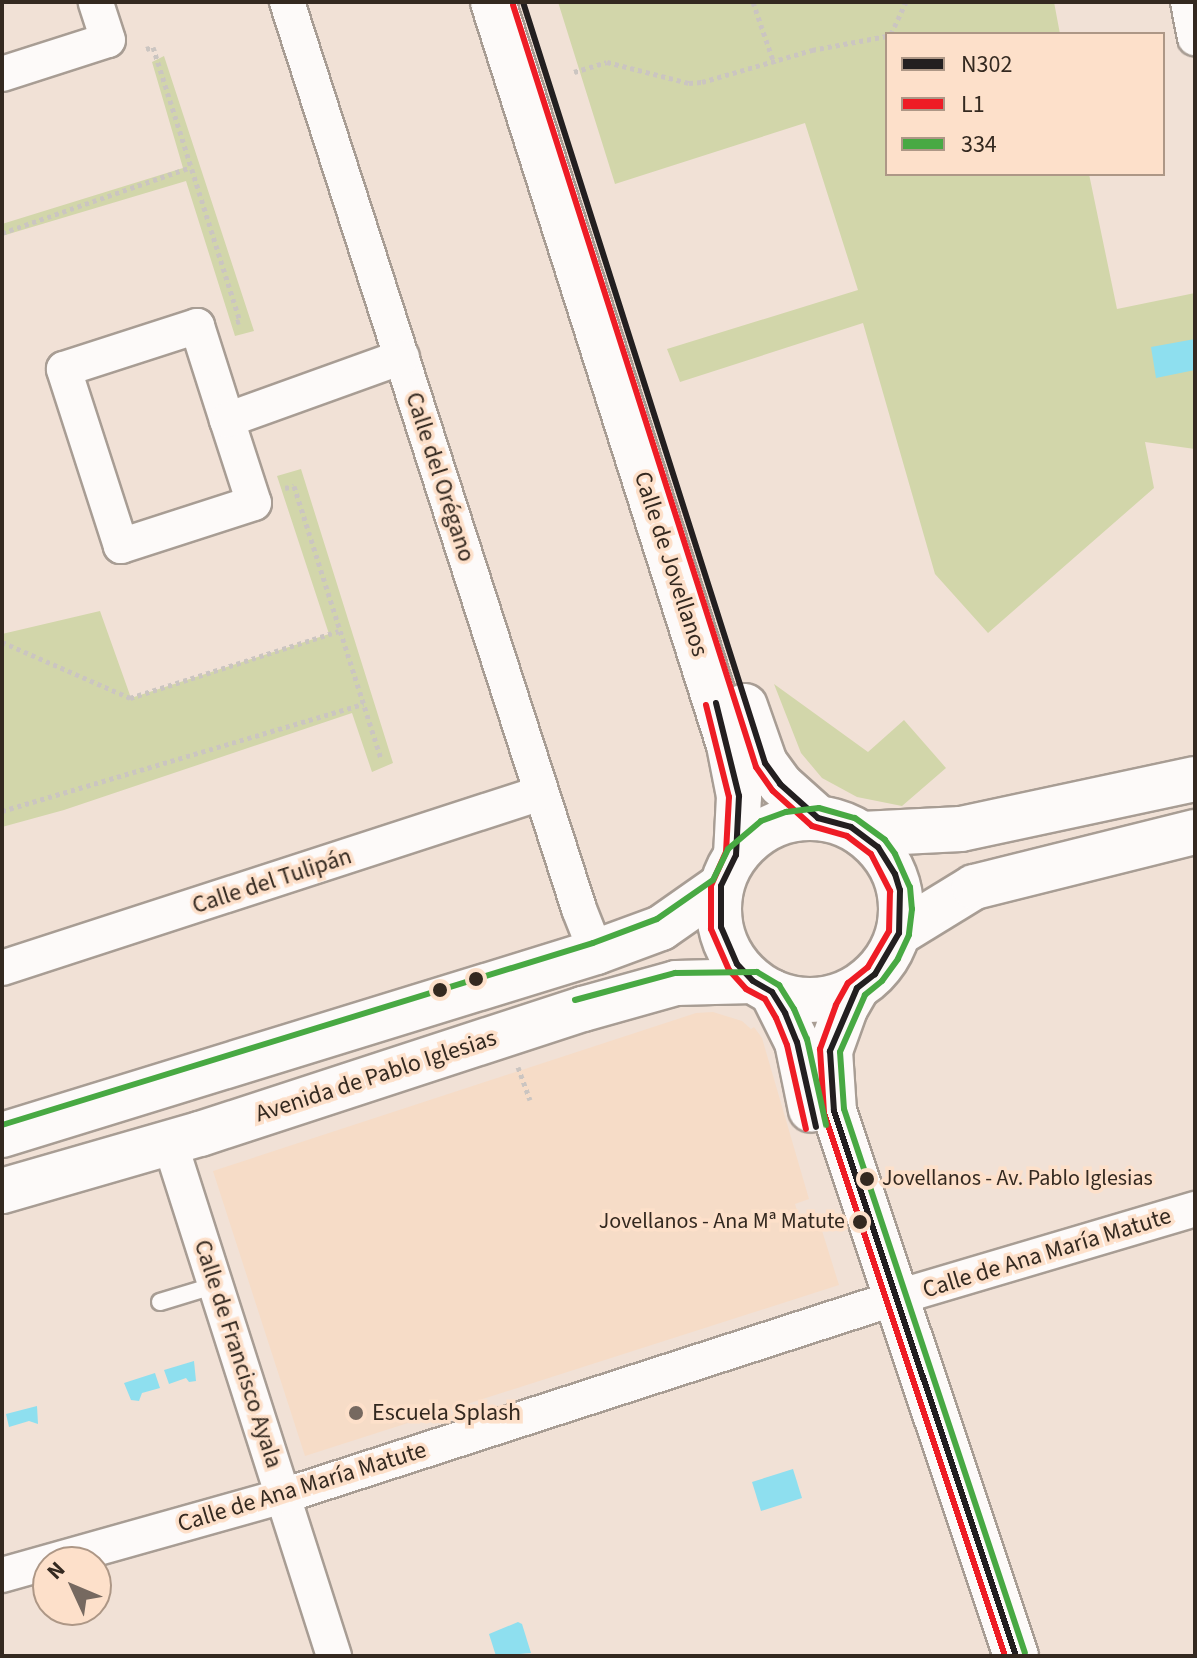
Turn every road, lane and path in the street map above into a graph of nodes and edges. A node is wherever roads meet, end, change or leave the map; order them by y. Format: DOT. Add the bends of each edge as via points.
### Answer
graph roads {
  1 [pos="96,2"];
  2 [pos="287,2"];
  3 [pos="493,2"];
  4 [pos="523,2"];
  5 [pos="753,2"];
  6 [pos="906,2"];
  7 [pos="1188,2"];
  8 [pos="891,32"];
  9 [pos="885,36"];
  10 [pos="1195,38"];
  11 [pos="146,49"];
  12 [pos="774,63"];
  13 [pos="574,72"];
  14 [pos="2,74"];
  15 [pos="191,167"];
  16 [pos="2,233"];
  17 [pos="234,323"];
  18 [pos="402,357"];
  19 [pos="227,420"];
  20 [pos="285,488"];
  21 [pos="339,631"];
  22 [pos="2,642"];
  23 [pos="363,704"];
  24 [pos="381,759"];
  25 [pos="1195,779"];
  26 [pos="541,793"];
  27 [pos="2,811"];
  28 [pos="818,818"];
  29 [pos="1195,832"];
  30 [pos="862,834"];
  31 [pos="728,871"];
  32 [pos="899,933"];
  33 [pos="596,952"];
  34 [pos="2,968"];
  35 [pos="762,987"];
  36 [pos="857,988"];
  37 [pos="516,1060"];
  38 [pos="530,1100"];
  39 [pos="2,1135"];
  40 [pos="170,1143"];
  41 [pos="2,1191"];
  42 [pos="1195,1209"];
  43 [pos="216,1285"];
  44 [pos="886,1301"];
  45 [pos="160,1302"];
  46 [pos="283,1496"];
  47 [pos="2,1575"];
  48 [pos="334,1656"];
  49 [pos="987,1656"];
  50 [pos="1016,1656"];
  1 -- 14 [label="street" via="108,40"];
  2 -- 18 [label="street, Calle del Orégano"];
  3 -- 31 [label="street, Calle de Jovellanos" via="729,745 739,796"];
  4 -- 28 [label="street, Calle de Jovellanos" via="754,736 780,784"];
  5 -- 12 [label="path"];
  6 -- 8 [label="path"];
  7 -- 10 [label="street"];
  9 -- 12 [label="path"];
  11 -- 15 [label="path" via="153,47"];
  12 -- 13 [label="path" via="689,83 607,62"];
  15 -- 16 [label="path"];
  15 -- 17 [label="path" via="240,321"];
  18 -- 19 [label="street"];
  18 -- 26 [label="street, Calle del Orégano"];
  19 -- 19 [label="street" via="197,326 64,369 121,546 254,503"];
  20 -- 21 [label="path" via="294,486"];
  21 -- 22 [label="path" via="130,698"];
  21 -- 23 [label="path"];
  23 -- 24 [label="path"];
  23 -- 27 [label="path"];
  25 -- 30 [label="street" via="961,829"];
  26 -- 33 [label="street, Calle del Orégano"];
  26 -- 34 [label="street, Calle del Tulipán"];
  28 -- 30 [label="street"];
  28 -- 31 [label="street" via="767,829"];
  29 -- 32 [label="street" via="974,887"];
  30 -- 32 [label="street" via="878,847 895,874 902,909"];
  31 -- 33 [label="street" via="661,928"];
  31 -- 35 [label="street" via="719,913 726,944"];
  32 -- 36 [label="street" via="875,974"];
  33 -- 39 [label="street"];
  35 -- 36 [label="street" via="808,1001"];
  35 -- 40 [label="street, Avenida de Pablo Iglesias" via="715,979 663,986"];
  35 -- 44 [label="street" via="797,1042 812,1116"];
  36 -- 44 [label="street" via="830,1051 834,1111"];
  37 -- 38 [label="path"];
  40 -- 41 [label="street, Avenida de Pablo Iglesias"];
  40 -- 43 [label="street, Calle de Francisco Ayala"];
  42 -- 44 [label="street, Calle de Ana María Matute"];
  43 -- 45 [label="lane"];
  43 -- 46 [label="street, Calle de Francisco Ayala"];
  44 -- 46 [label="street, Calle de Ana María Matute"];
  44 -- 49 [label="street"];
  44 -- 50 [label="street"];
  46 -- 47 [label="street, Calle de Ana María Matute"];
  46 -- 48 [label="street, Calle de Francisco Ayala"];
}
